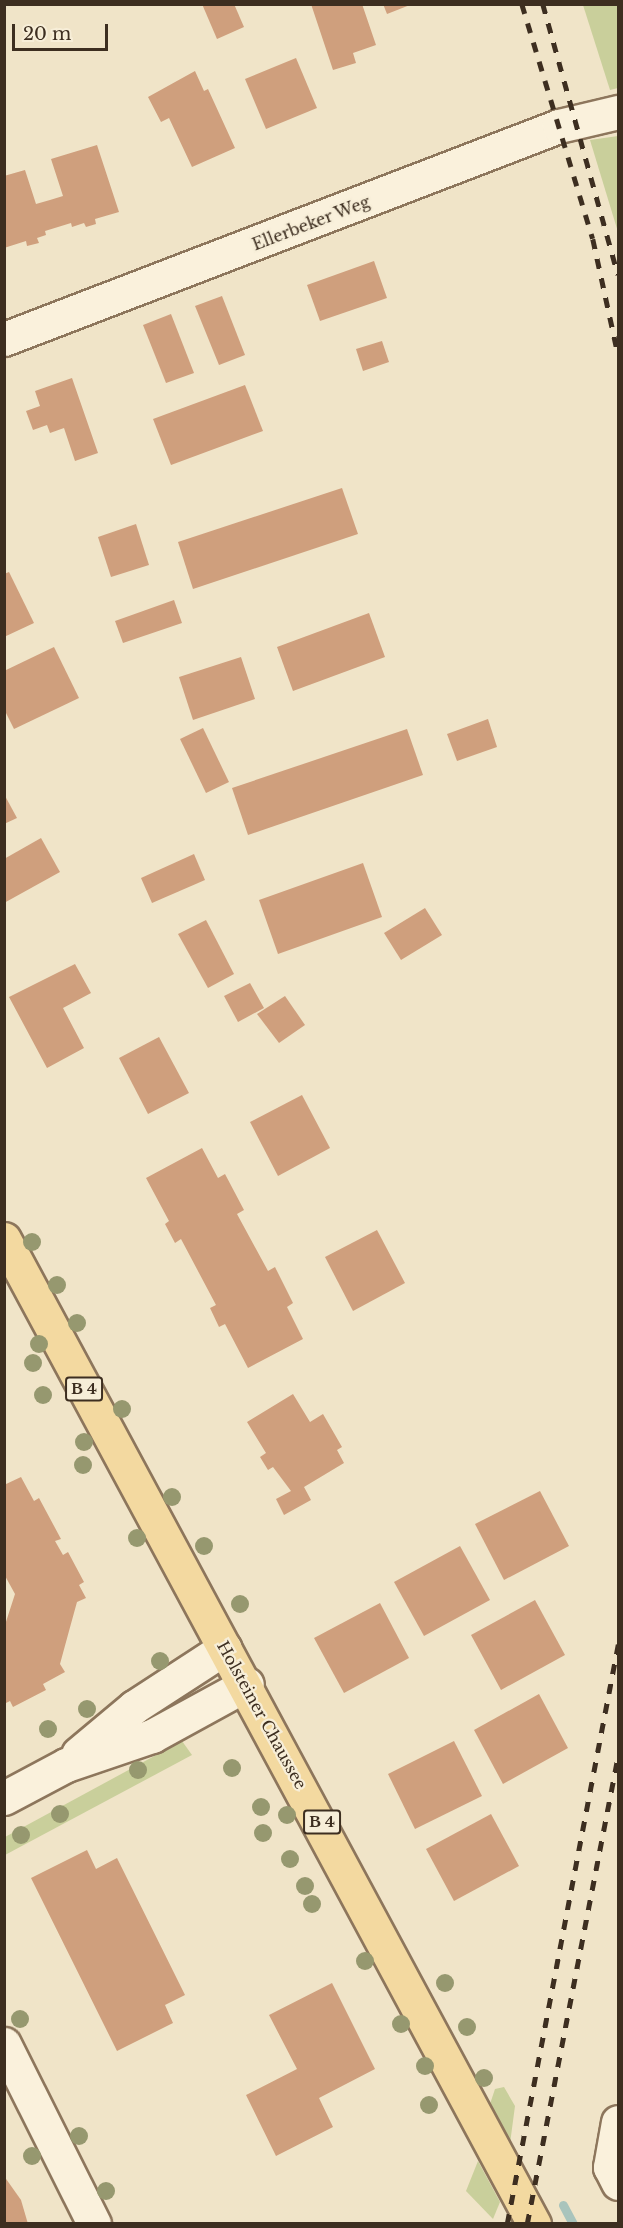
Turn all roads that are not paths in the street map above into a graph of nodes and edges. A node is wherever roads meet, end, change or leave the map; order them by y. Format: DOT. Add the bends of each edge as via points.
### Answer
graph roads {
  1 [pos="618,112"];
  2 [pos="4,339"];
  3 [pos="4,1239"];
  4 [pos="225,1648"];
  5 [pos="247,1684"];
  6 [pos="66,1766"];
  7 [pos="4,1798"];
  8 [pos="4,2044"];
  9 [pos="618,2122"];
  10 [pos="618,2183"];
  11 [pos="94,2223"];
  12 [pos="534,2223"];
  1 -- 2 [label="street, Ellerbeker Weg" via="559,126"];
  3 -- 4 [label="main road, Holsteiner Chaussee / B 4"];
  4 -- 5 [label="main road, Holsteiner Chaussee / B 4"];
  4 -- 6 [label="street" via="134,1707"];
  5 -- 6 [label="street" via="152,1736"];
  5 -- 12 [label="main road, Holsteiner Chaussee / B 4"];
  6 -- 7 [label="street"];
  8 -- 11 [label="street"];
  9 -- 10 [label="street" via="610,2167"];
}
